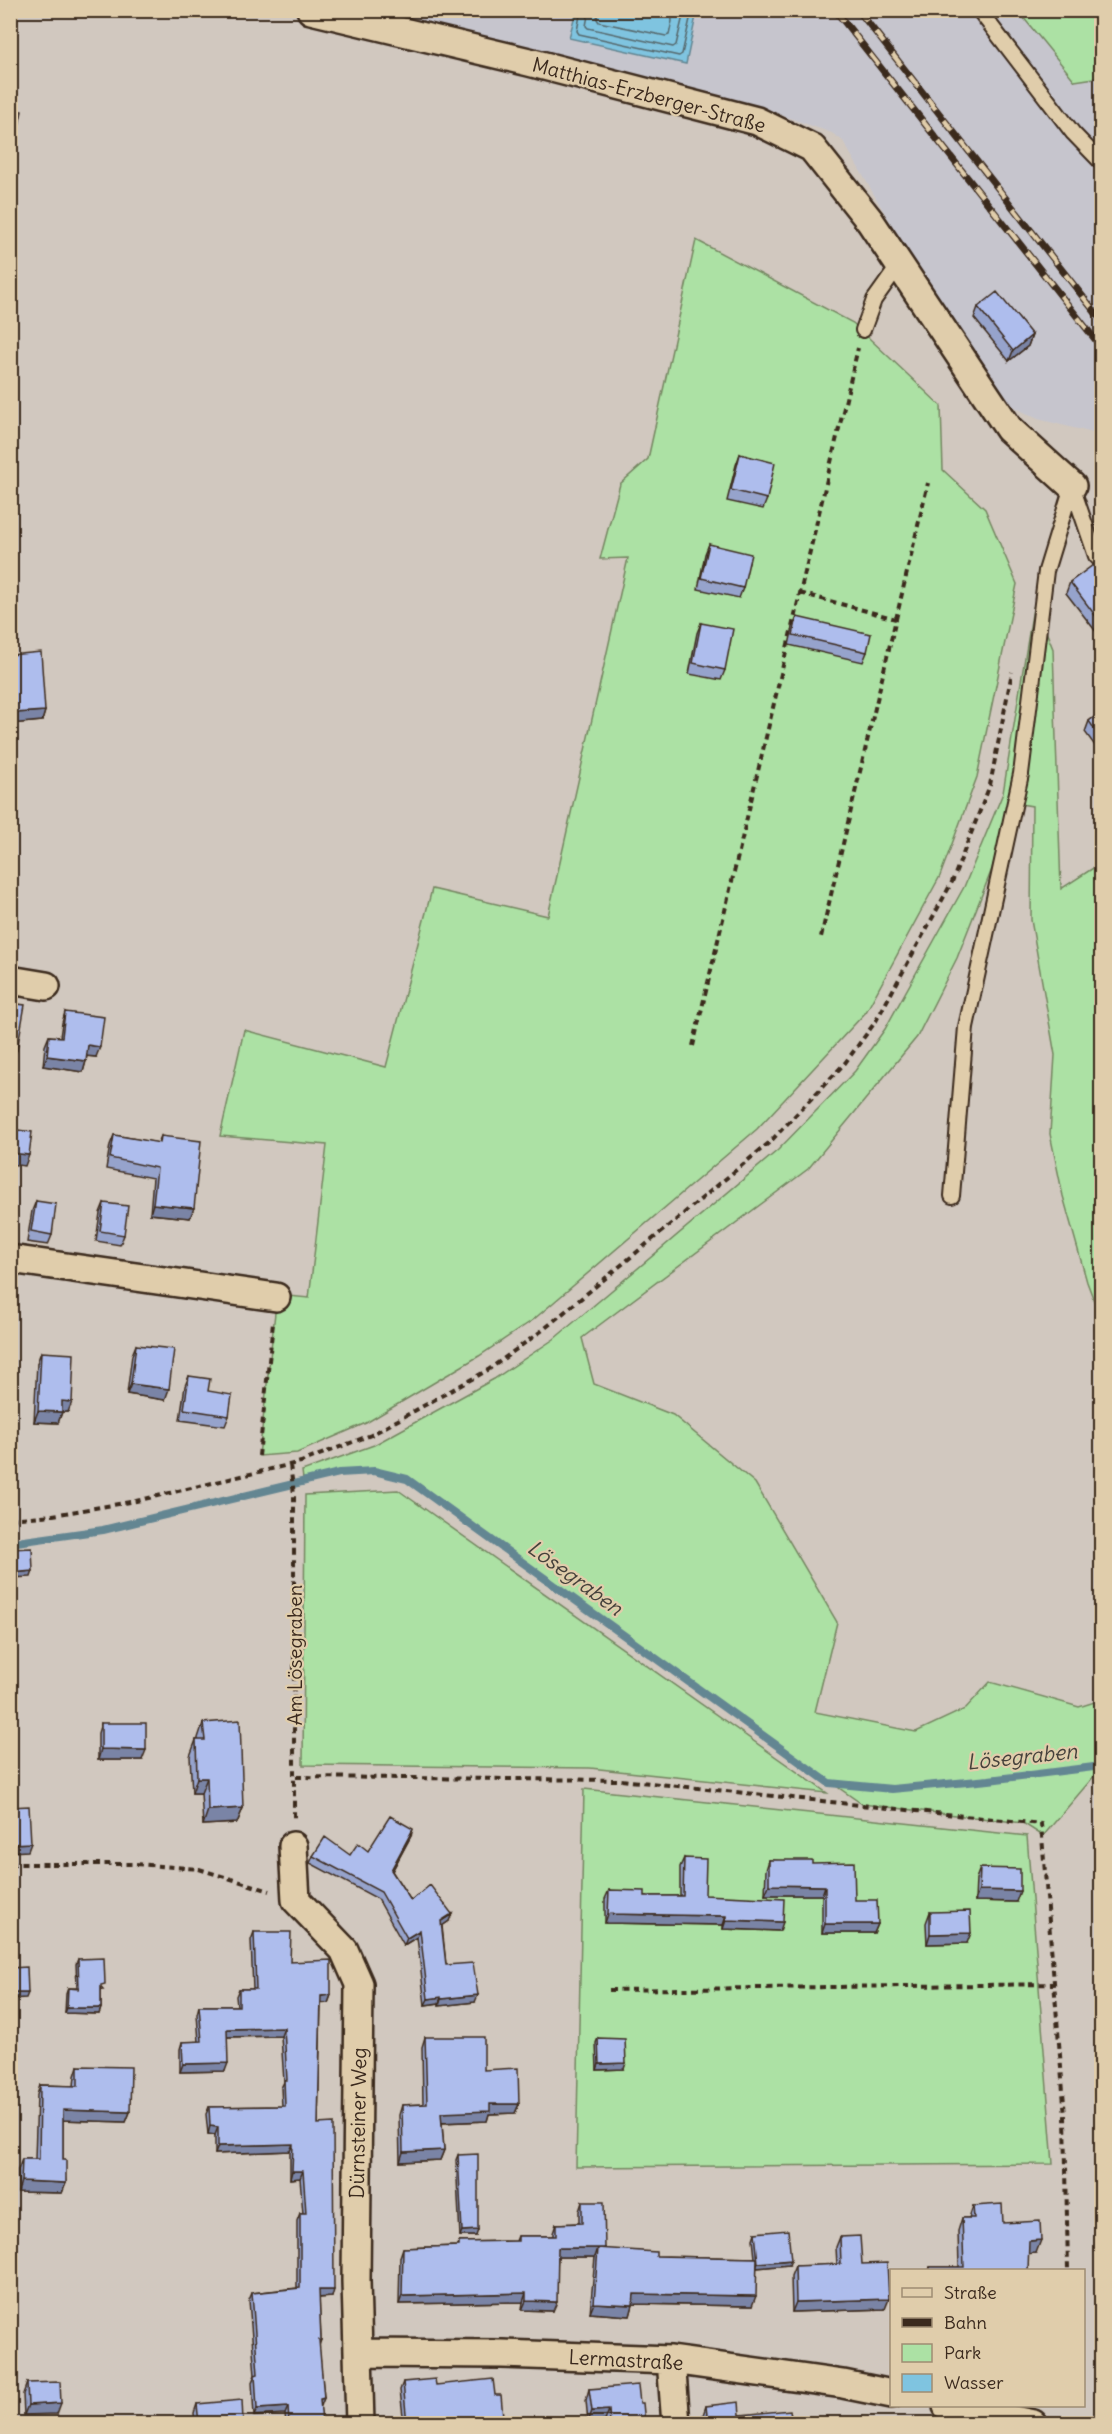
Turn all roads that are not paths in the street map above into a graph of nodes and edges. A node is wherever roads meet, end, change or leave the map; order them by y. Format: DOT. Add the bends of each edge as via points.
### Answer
graph roads {
  1 [pos="311,10"];
  2 [pos="979,10"];
  3 [pos="1101,164"];
  4 [pos="899,265"];
  5 [pos="863,330"];
  6 [pos="1072,486"];
  7 [pos="1101,562"];
  8 [pos="10,980"];
  9 [pos="46,986"];
  10 [pos="952,1196"];
  11 [pos="10,1259"];
  12 [pos="276,1297"];
  13 [pos="293,1846"];
  14 [pos="358,2354"];
  15 [pos="670,2360"];
  16 [pos="890,2394"];
  17 [pos="952,2407"];
  18 [pos="1033,2423"];
  19 [pos="360,2424"];
  20 [pos="676,2424"];
  1 -- 4 [label="street, Matthias-Erzberger-Straße" via="758,121 812,148"];
  2 -- 3 [label="lane"];
  4 -- 5 [label="lane" via="874,300"];
  4 -- 6 [label="street, Matthias-Erzberger-Straße" via="1009,429"];
  6 -- 7 [label="lane"];
  6 -- 10 [label="lane" via="1046,571 1021,774 966,1027"];
  8 -- 9 [label="street"];
  11 -- 12 [label="street" via="211,1277"];
  13 -- 14 [label="street, Dürnsteiner Weg" via="296,1900 344,1950 359,1984"];
  14 -- 15 [label="street, Lermastraße"];
  14 -- 19 [label="street, Dürnsteiner Weg"];
  15 -- 16 [label="street, Lermastraße"];
  15 -- 20 [label="street"];
  17 -- 18 [label="street"];
}
